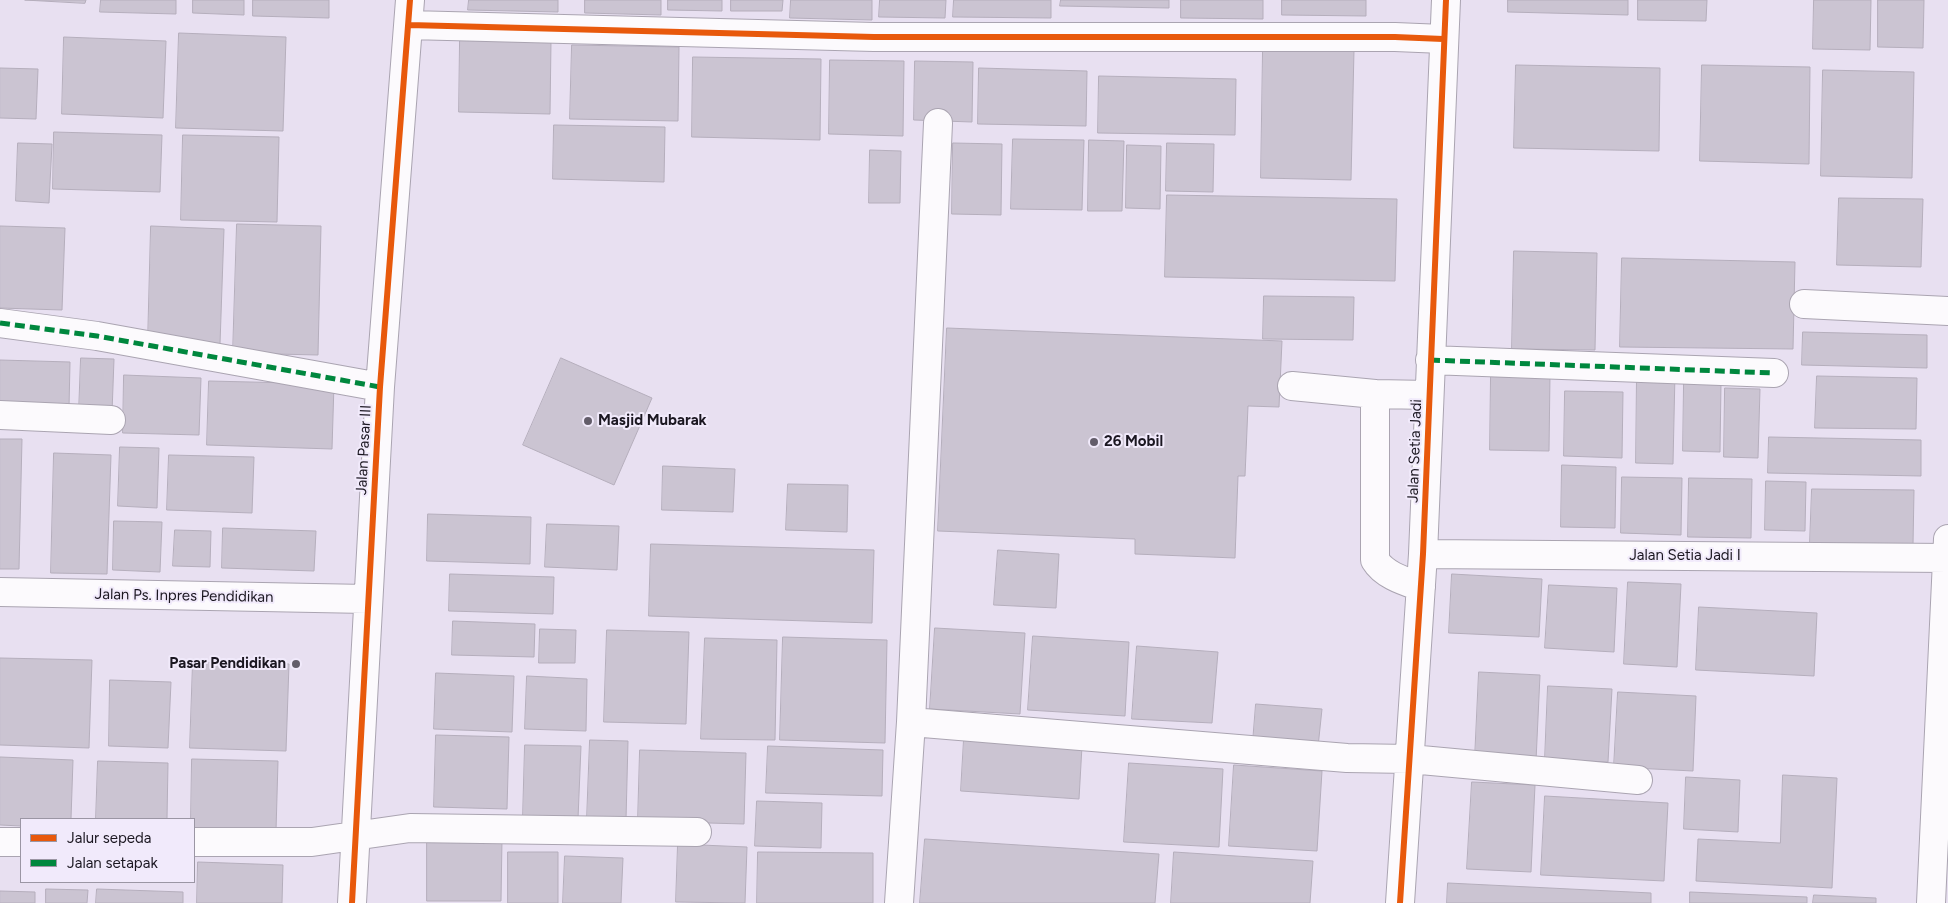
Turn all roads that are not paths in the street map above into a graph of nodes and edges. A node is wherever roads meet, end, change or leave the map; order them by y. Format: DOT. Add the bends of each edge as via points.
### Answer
graph roads {
  1 [pos="1446,0"];
  2 [pos="409,13"];
  3 [pos="1443,40"];
  4 [pos="938,123"];
  5 [pos="1804,304"];
  6 [pos="1948,311"];
  7 [pos="0,323"];
  8 [pos="1430,360"];
  9 [pos="1774,373"];
  10 [pos="1292,386"];
  11 [pos="380,387"];
  12 [pos="1375,394"];
  13 [pos="1429,395"];
  14 [pos="0,414"];
  15 [pos="111,420"];
  16 [pos="1948,552"];
  17 [pos="1423,554"];
  18 [pos="1421,587"];
  19 [pos="0,592"];
  20 [pos="368,599"];
  21 [pos="917,723"];
  22 [pos="1410,759"];
  23 [pos="1638,780"];
  24 [pos="697,832"];
  25 [pos="355,835"];
  26 [pos="0,842"];
  27 [pos="20,842"];
  28 [pos="195,842"];
  29 [pos="1941,848"];
  30 [pos="352,903"];
  31 [pos="898,903"];
  32 [pos="912,903"];
  33 [pos="1400,903"];
  34 [pos="1931,903"];
  1 -- 3 [label="street, Jalan Setia Jadi"];
  2 -- 3 [label="street" via="874,37 1395,37"];
  2 -- 11 [label="street, Jalan Pasar III"];
  3 -- 8 [label="street, Jalan Setia Jadi"];
  4 -- 21 [label="street"];
  5 -- 6 [label="street"];
  7 -- 11 [label="street" via="97,336"];
  8 -- 9 [label="street"];
  8 -- 13 [label="street, Jalan Setia Jadi"];
  10 -- 12 [label="street"];
  11 -- 20 [label="street, Jalan Pasar III"];
  12 -- 13 [label="street"];
  12 -- 18 [label="street" via="1374,560 1396,578"];
  13 -- 17 [label="street, Jalan Setia Jadi"];
  14 -- 15 [label="street"];
  16 -- 17 [label="street, Jalan Setia Jadi I"];
  16 -- 29 [label="street"];
  17 -- 18 [label="street, Jalan Setia Jadi"];
  18 -- 22 [label="street, Jalan Setia Jadi"];
  19 -- 20 [label="street, Jalan Ps. Inpres Pendidikan"];
  20 -- 25 [label="street, Jalan Pasar III"];
  21 -- 22 [label="street" via="1347,758"];
  21 -- 31 [label="street"];
  21 -- 32 [label="street"];
  22 -- 23 [label="street"];
  22 -- 33 [label="street, Jalan Setia Jadi"];
  24 -- 25 [label="street" via="410,828"];
  25 -- 28 [label="street" via="312,842"];
  25 -- 30 [label="street, Jalan Pasar III"];
  26 -- 27 [label="street"];
  29 -- 34 [label="street"];
}
